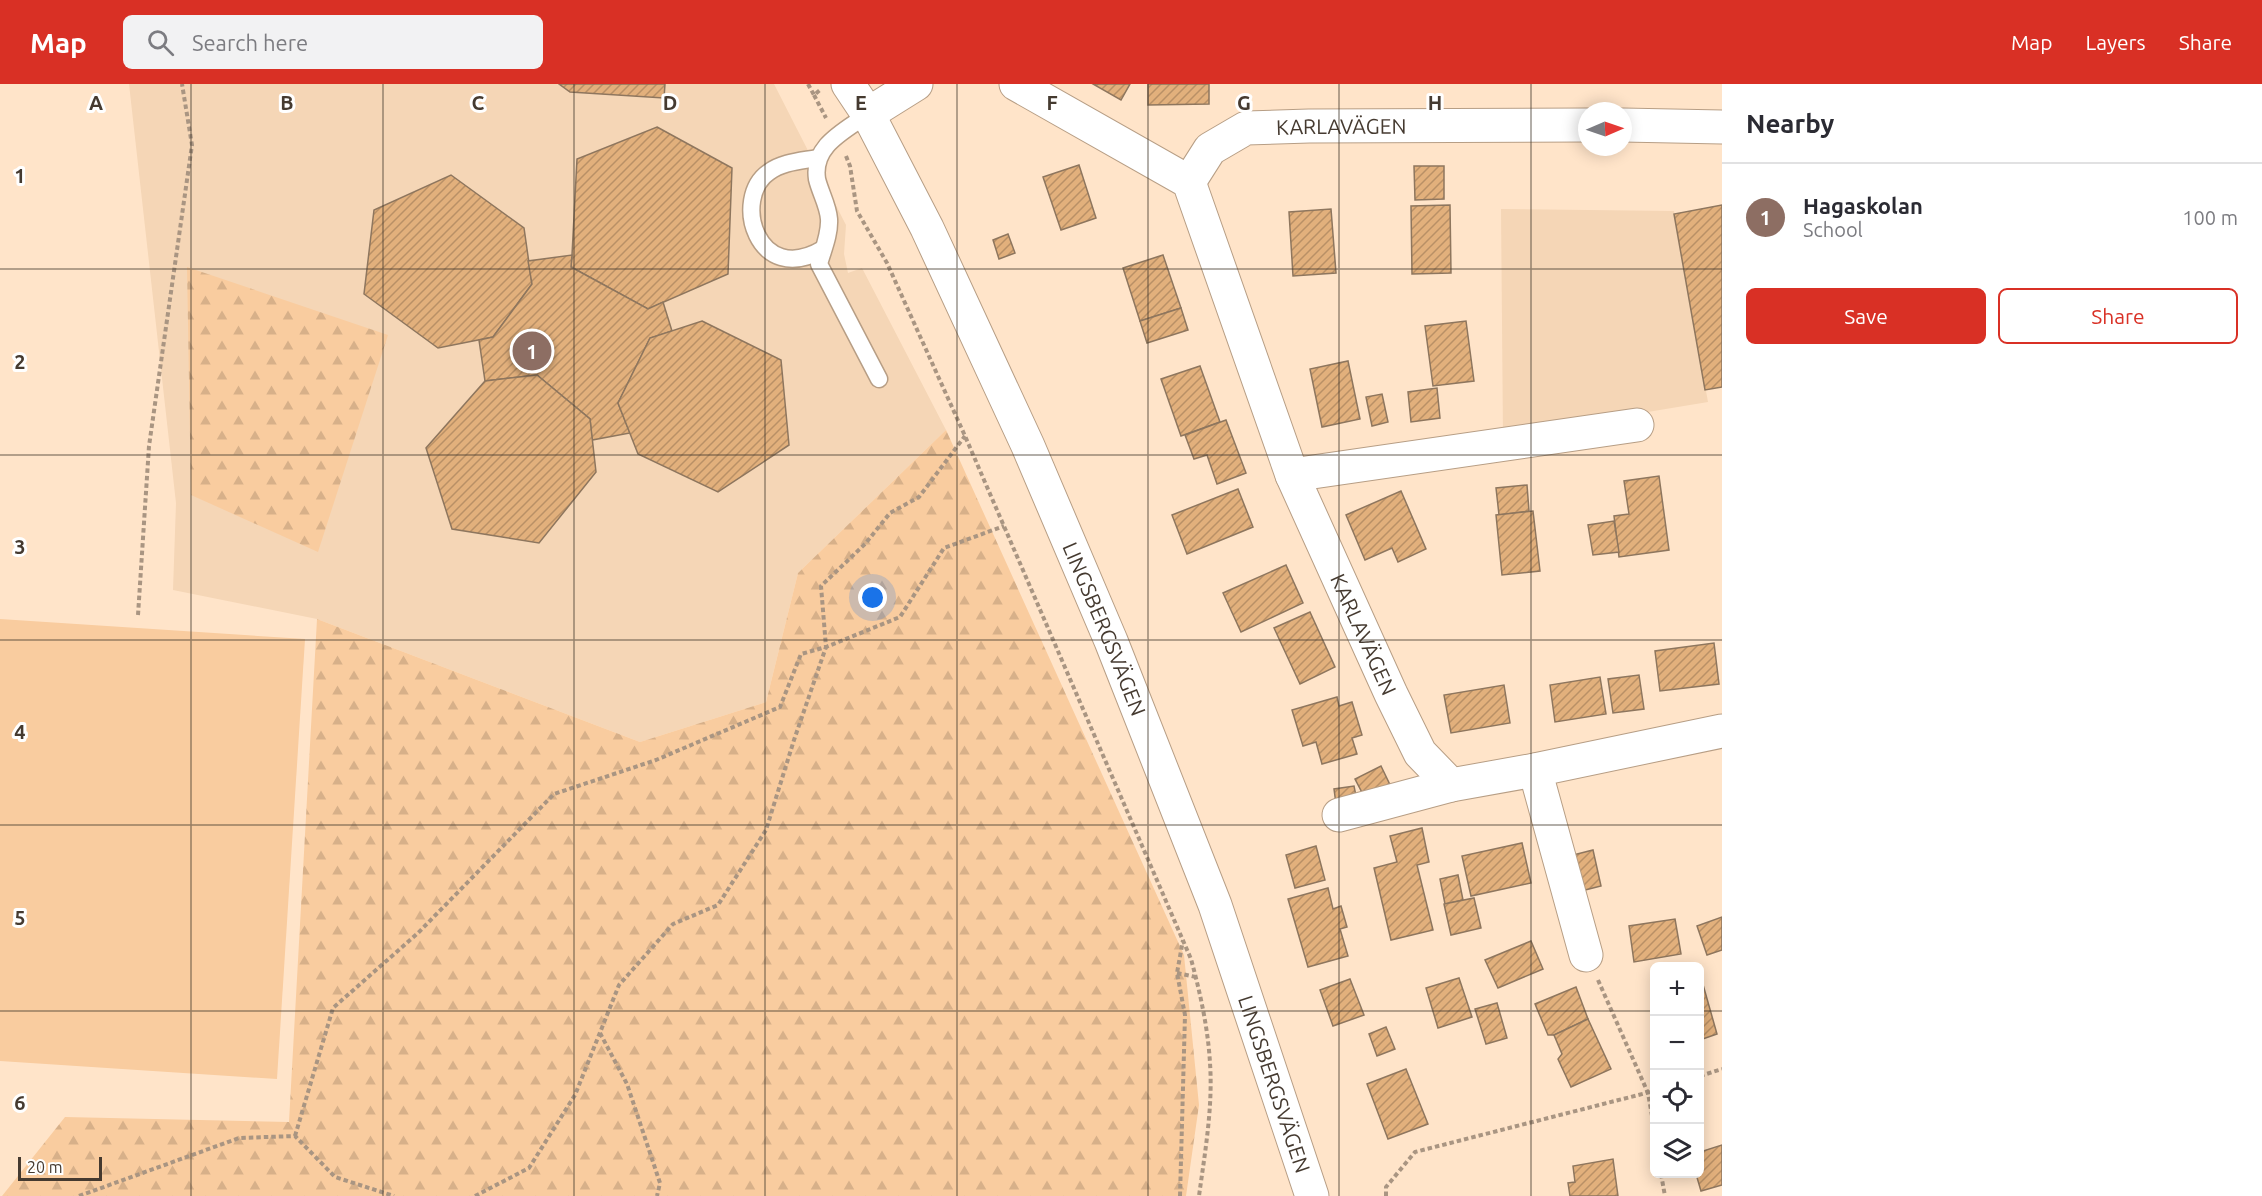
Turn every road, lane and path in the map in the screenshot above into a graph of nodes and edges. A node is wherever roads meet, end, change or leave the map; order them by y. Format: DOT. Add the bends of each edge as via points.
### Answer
graph roads {
  1 [pos="182,84"];
  2 [pos="848,84"];
  3 [pos="916,84"];
  4 [pos="1016,84"];
  5 [pos="814,95"];
  6 [pos="868,114"];
  7 [pos="1578,125"];
  8 [pos="1632,125"];
  9 [pos="1722,127"];
  10 [pos="836,137"];
  11 [pos="817,158"];
  12 [pos="1189,182"];
  13 [pos="823,249"];
  14 [pos="879,379"];
  15 [pos="1637,425"];
  16 [pos="965,436"];
  17 [pos="1292,475"];
  18 [pos="1004,526"];
  19 [pos="138,615"];
  20 [pos="826,647"];
  21 [pos="1722,731"];
  22 [pos="1535,770"];
  23 [pos="1451,785"];
  24 [pos="1339,815"];
  25 [pos="1184,939"];
  26 [pos="1586,955"];
  27 [pos="1177,973"];
  28 [pos="1196,977"];
  29 [pos="600,1033"];
  30 [pos="1722,1069"];
  31 [pos="1704,1075"];
  32 [pos="1648,1093"];
  33 [pos="1653,1124"];
  34 [pos="295,1136"];
  35 [pos="1662,1178"];
  36 [pos="79,1196"];
  37 [pos="394,1196"];
  38 [pos="475,1196"];
  39 [pos="657,1196"];
  40 [pos="1180,1196"];
  41 [pos="1199,1196"];
  42 [pos="1312,1196"];
  43 [pos="1386,1196"];
  44 [pos="1665,1196"];
  1 -- 19 [label="path" via="192,145 149,446"];
  2 -- 6 [label="street, LINGSBERGSVÄGEN"];
  3 -- 6 [label="street"];
  4 -- 12 [label="street"];
  5 -- 10 [label="path"];
  6 -- 10 [label="lane"];
  6 -- 42 [label="street, LINGSBERGSVÄGEN" via="927,228 1028,446 1111,641 1215,905"];
  7 -- 12 [label="street, KARLAVÄGEN" via="1246,128 1210,149"];
  8 -- 9 [label="street"];
  10 -- 11 [label="lane"];
  10 -- 16 [label="path" via="850,166 857,210 887,263"];
  11 -- 13 [label="lane" via="829,221"];
  11 -- 13 [label="lane" via="768,172 757,187 753,217 758,239 776,256 800,258"];
  12 -- 17 [label="street, KARLAVÄGEN"];
  13 -- 14 [label="lane" via="819,264"];
  15 -- 17 [label="street"];
  16 -- 18 [label="path"];
  16 -- 20 [label="path" via="920,496 890,513 865,544 821,586"];
  17 -- 23 [label="street, KARLAVÄGEN" via="1420,753"];
  18 -- 20 [label="path" via="944,548 900,617"];
  18 -- 25 [label="path"];
  20 -- 29 [label="path" via="766,830 718,905 673,924 619,985"];
  20 -- 34 [label="path" via="801,654 780,707 656,760 554,794 418,933 333,1008"];
  21 -- 22 [label="street"];
  22 -- 23 [label="street"];
  22 -- 26 [label="street"];
  23 -- 24 [label="street"];
  25 -- 27 [label="path"];
  25 -- 28 [label="path"];
  26 -- 32 [label="path"];
  27 -- 28 [label="path"];
  27 -- 40 [label="path" via="1185,1015"];
  28 -- 41 [label="path" via="1210,1063 1208,1125"];
  29 -- 38 [label="path" via="575,1095 529,1168"];
  29 -- 39 [label="path" via="627,1084 660,1183"];
  30 -- 31 [label="path"];
  32 -- 33 [label="path"];
  32 -- 43 [label="path" via="1415,1152 1386,1187"];
  34 -- 36 [label="path" via="239,1138"];
  34 -- 37 [label="path" via="335,1178"];
  35 -- 44 [label="path"];
}
